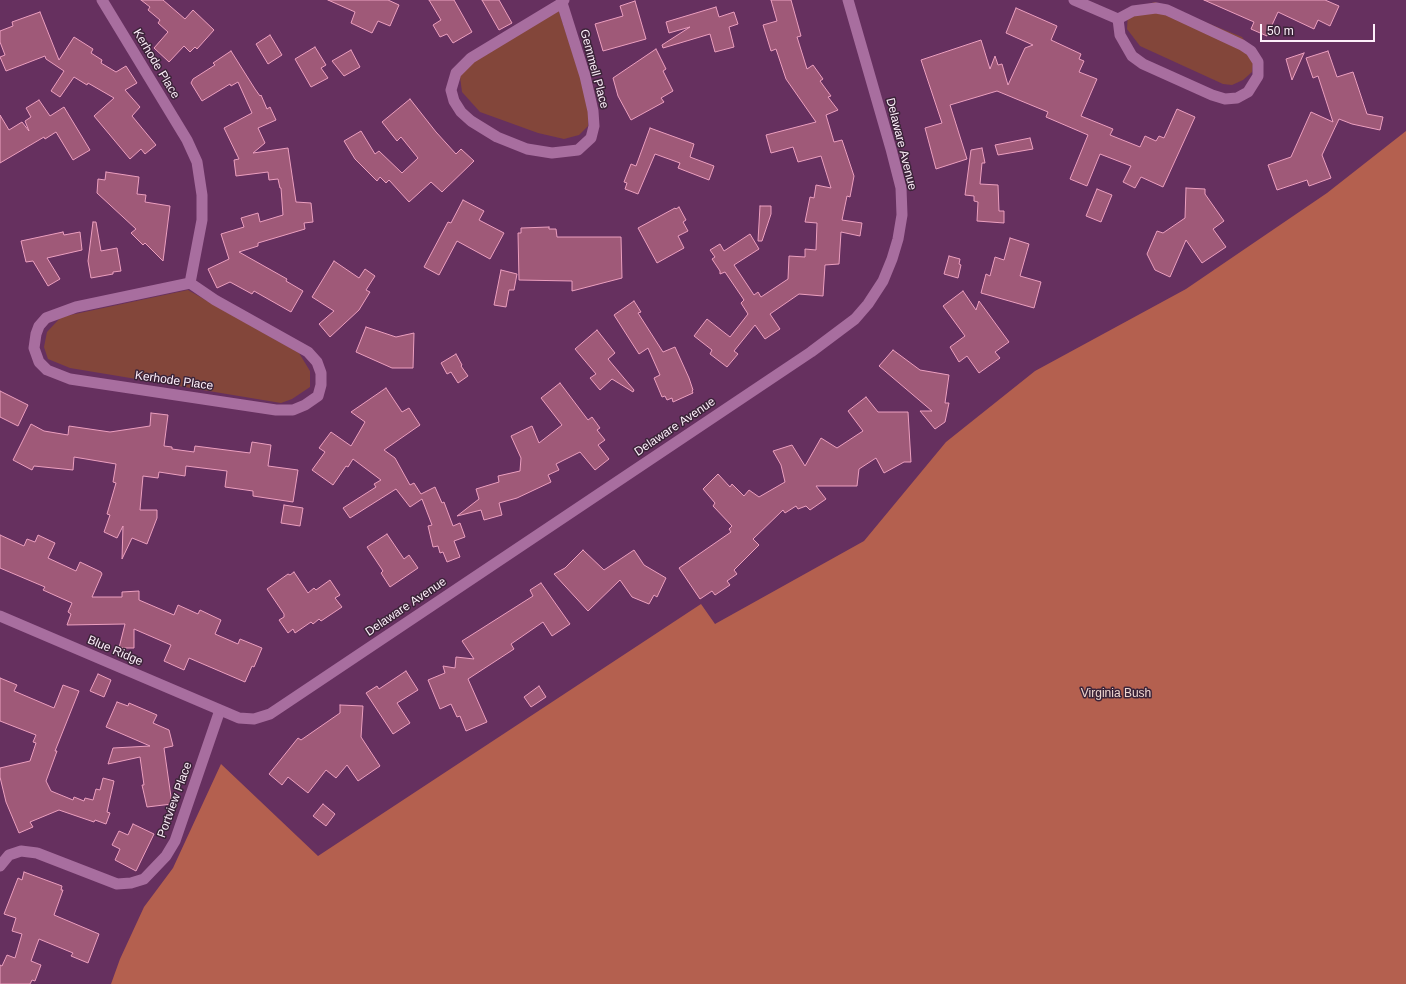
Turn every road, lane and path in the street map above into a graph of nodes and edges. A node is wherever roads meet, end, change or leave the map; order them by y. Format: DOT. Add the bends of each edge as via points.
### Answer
graph roads {
  1 [pos="102,0"];
  2 [pos="848,0"];
  3 [pos="1074,0"];
  4 [pos="563,2"];
  5 [pos="1118,19"];
  6 [pos="190,283"];
  7 [pos="0,616"];
  8 [pos="220,710"];
  9 [pos="0,866"];
  1 -- 6 [label="street, Kerhode Place" via="187,140 197,162 202,194 202,220"];
  2 -- 8 [label="street, Delaware Avenue" via="901,188 902,215 898,239 883,281 855,319 811,352 270,714 254,719 239,718"];
  3 -- 5 [label="street"];
  4 -- 4 [label="street, Gemmell Place" via="585,76 594,126 591,138 578,150 552,153 527,149 497,137 471,121 460,112 451,90 456,72 471,58"];
  5 -- 5 [label="street" via="1144,8 1167,10 1251,51 1258,62 1258,76 1248,92 1237,98 1225,99 1212,95 1142,64 1132,56 1120,35"];
  6 -- 6 [label="street, Kerhode Place" via="215,300 308,352 317,362 321,373 318,396 293,410 276,410 70,379 47,370 39,362 34,348 36,334 39,326 52,315 76,307"];
  7 -- 8 [label="street, Blue Ridge"];
  8 -- 9 [label="street, Portview Place" via="175,841 166,856 144,879 117,884 37,853 21,851 9,855"];
}
